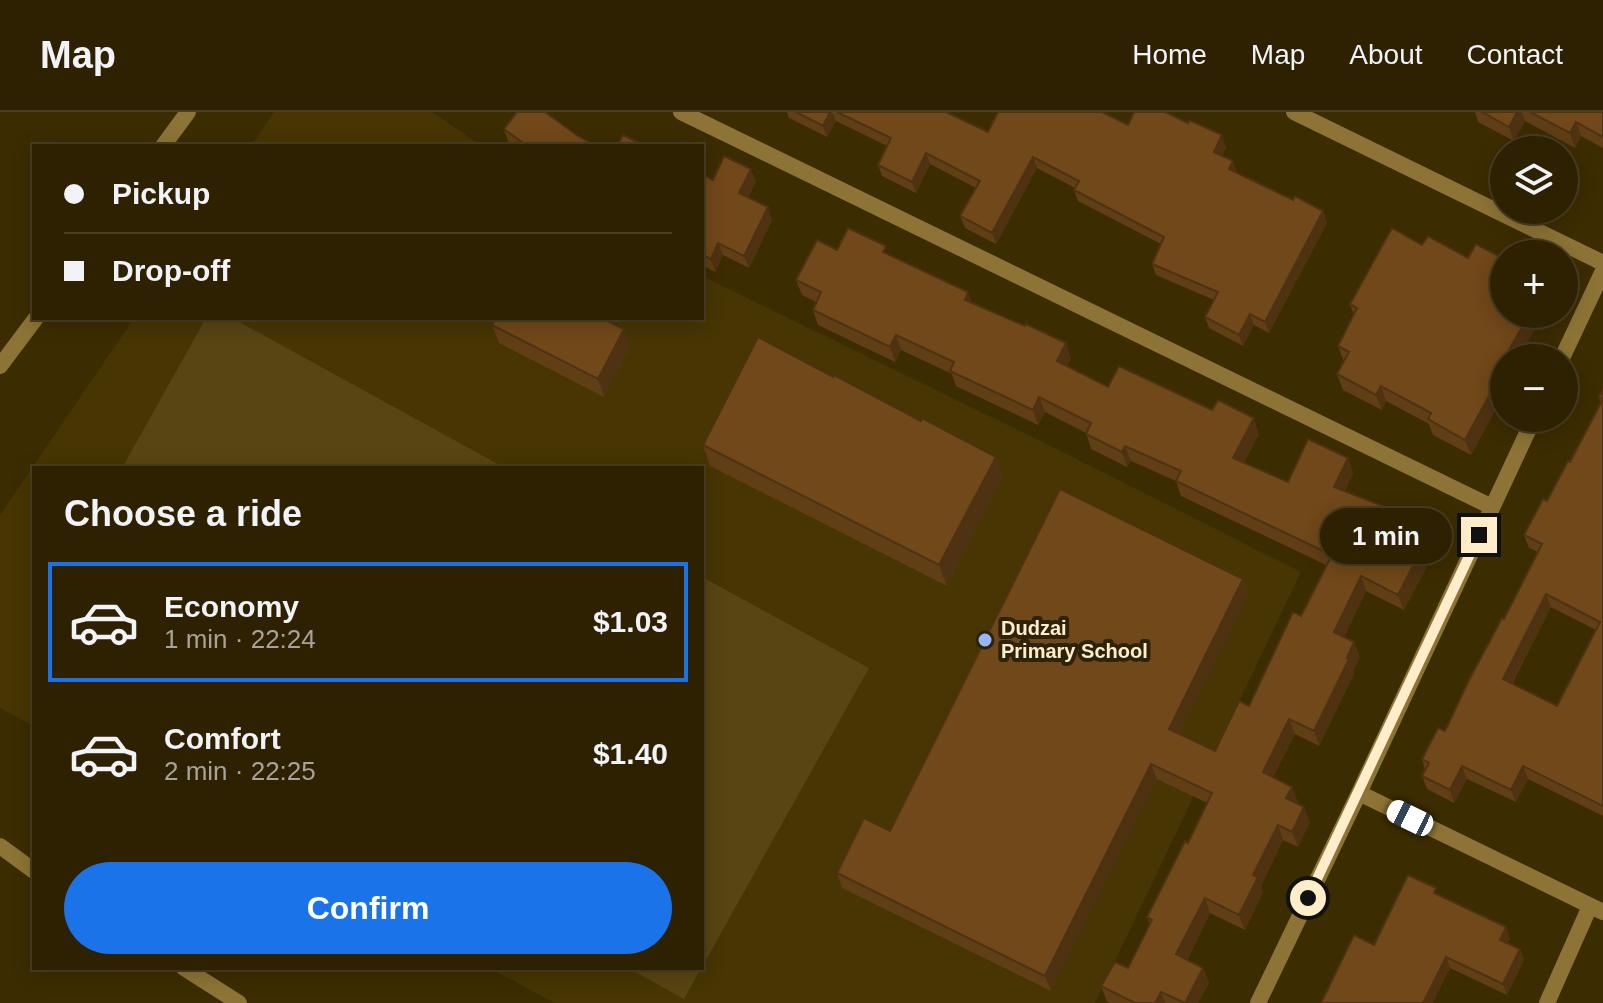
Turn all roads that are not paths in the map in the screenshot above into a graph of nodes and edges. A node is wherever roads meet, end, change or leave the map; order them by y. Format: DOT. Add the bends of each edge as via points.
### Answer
graph roads {
  1 [pos="188,112"];
  2 [pos="681,112"];
  3 [pos="1294,112"];
  4 [pos="164,144"];
  5 [pos="1603,263"];
  6 [pos="1603,271"];
  7 [pos="34,320"];
  8 [pos="1569,344"];
  9 [pos="0,366"];
  10 [pos="1527,432"];
  11 [pos="1492,507"];
  12 [pos="1359,793"];
  13 [pos="0,846"];
  14 [pos="32,870"];
  15 [pos="1596,909"];
  16 [pos="187,970"];
  17 [pos="239,1003"];
  18 [pos="1258,1003"];
  19 [pos="1547,1003"];
  1 -- 4 [label="street"];
  2 -- 11 [label="street"];
  3 -- 5 [label="street"];
  6 -- 8 [label="street"];
  7 -- 9 [label="street"];
  10 -- 11 [label="street"];
  11 -- 12 [label="street"];
  12 -- 15 [label="street"];
  12 -- 18 [label="street"];
  13 -- 14 [label="street"];
  15 -- 19 [label="street"];
  16 -- 17 [label="street"];
}
